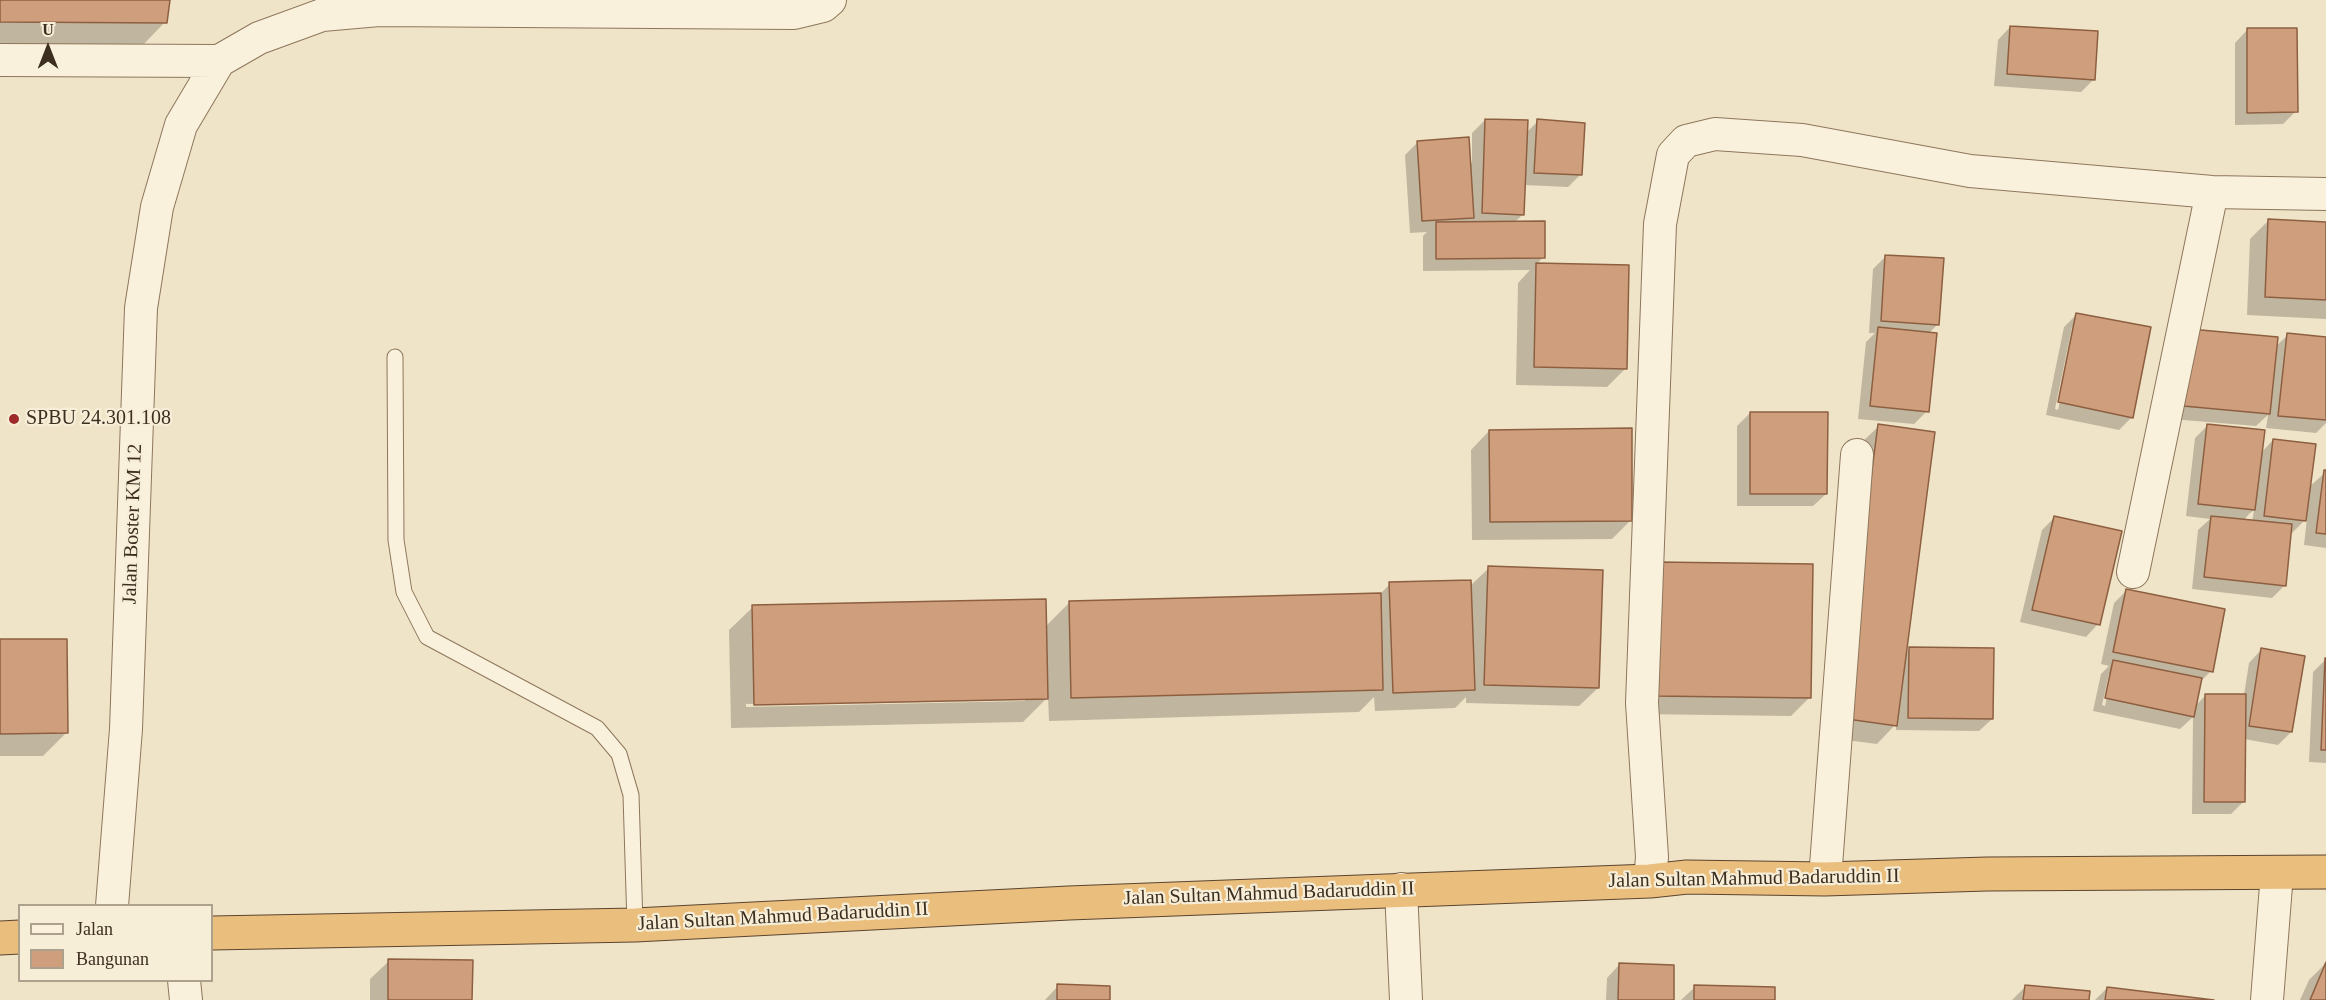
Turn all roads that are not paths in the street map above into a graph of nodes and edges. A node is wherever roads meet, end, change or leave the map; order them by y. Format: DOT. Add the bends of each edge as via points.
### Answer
graph roads {
  1 [pos="830,0"];
  2 [pos="323,8"];
  3 [pos="0,60"];
  4 [pos="219,61"];
  5 [pos="2212,192"];
  6 [pos="2326,194"];
  7 [pos="395,357"];
  8 [pos="1857,455"];
  9 [pos="2133,572"];
  10 [pos="2326,872"];
  11 [pos="2277,873"];
  12 [pos="1825,879"];
  13 [pos="1650,881"];
  14 [pos="1401,889"];
  15 [pos="112,904"];
  16 [pos="634,925"];
  17 [pos="213,933"];
  18 [pos="18,937"];
  19 [pos="0,938"];
  20 [pos="184,982"];
  21 [pos="186,1000"];
  22 [pos="1406,1000"];
  23 [pos="2267,1000"];
  1 -- 2 [label="street, Jalan Boster KM 12" via="823,6 794,13"];
  2 -- 4 [label="street, Jalan Boster KM 12"];
  3 -- 4 [label="street"];
  4 -- 15 [label="street, Jalan Boster KM 12" via="181,124 157,207 141,308 126,729"];
  5 -- 6 [label="street"];
  5 -- 9 [label="street"];
  5 -- 13 [label="street" via="1970,171 1780,138 1715,134 1686,141 1673,155 1660,224 1642,703 1652,857"];
  7 -- 16 [label="lane" via="396,540 404,592 427,637 597,729 619,754 631,795"];
  8 -- 12 [label="street"];
  10 -- 11 [label="highway, Jalan Sultan Mahmud Badaruddin II"];
  11 -- 12 [label="highway, Jalan Sultan Mahmud Badaruddin II"];
  11 -- 23 [label="street"];
  12 -- 13 [label="highway, Jalan Sultan Mahmud Badaruddin II" via="1687,877"];
  13 -- 14 [label="highway, Jalan Sultan Mahmud Badaruddin II"];
  14 -- 16 [label="highway, Jalan Sultan Mahmud Badaruddin II"];
  14 -- 22 [label="street"];
  16 -- 17 [label="highway, Jalan Sultan Mahmud Badaruddin II"];
  18 -- 19 [label="highway"];
  20 -- 21 [label="street"];
}
